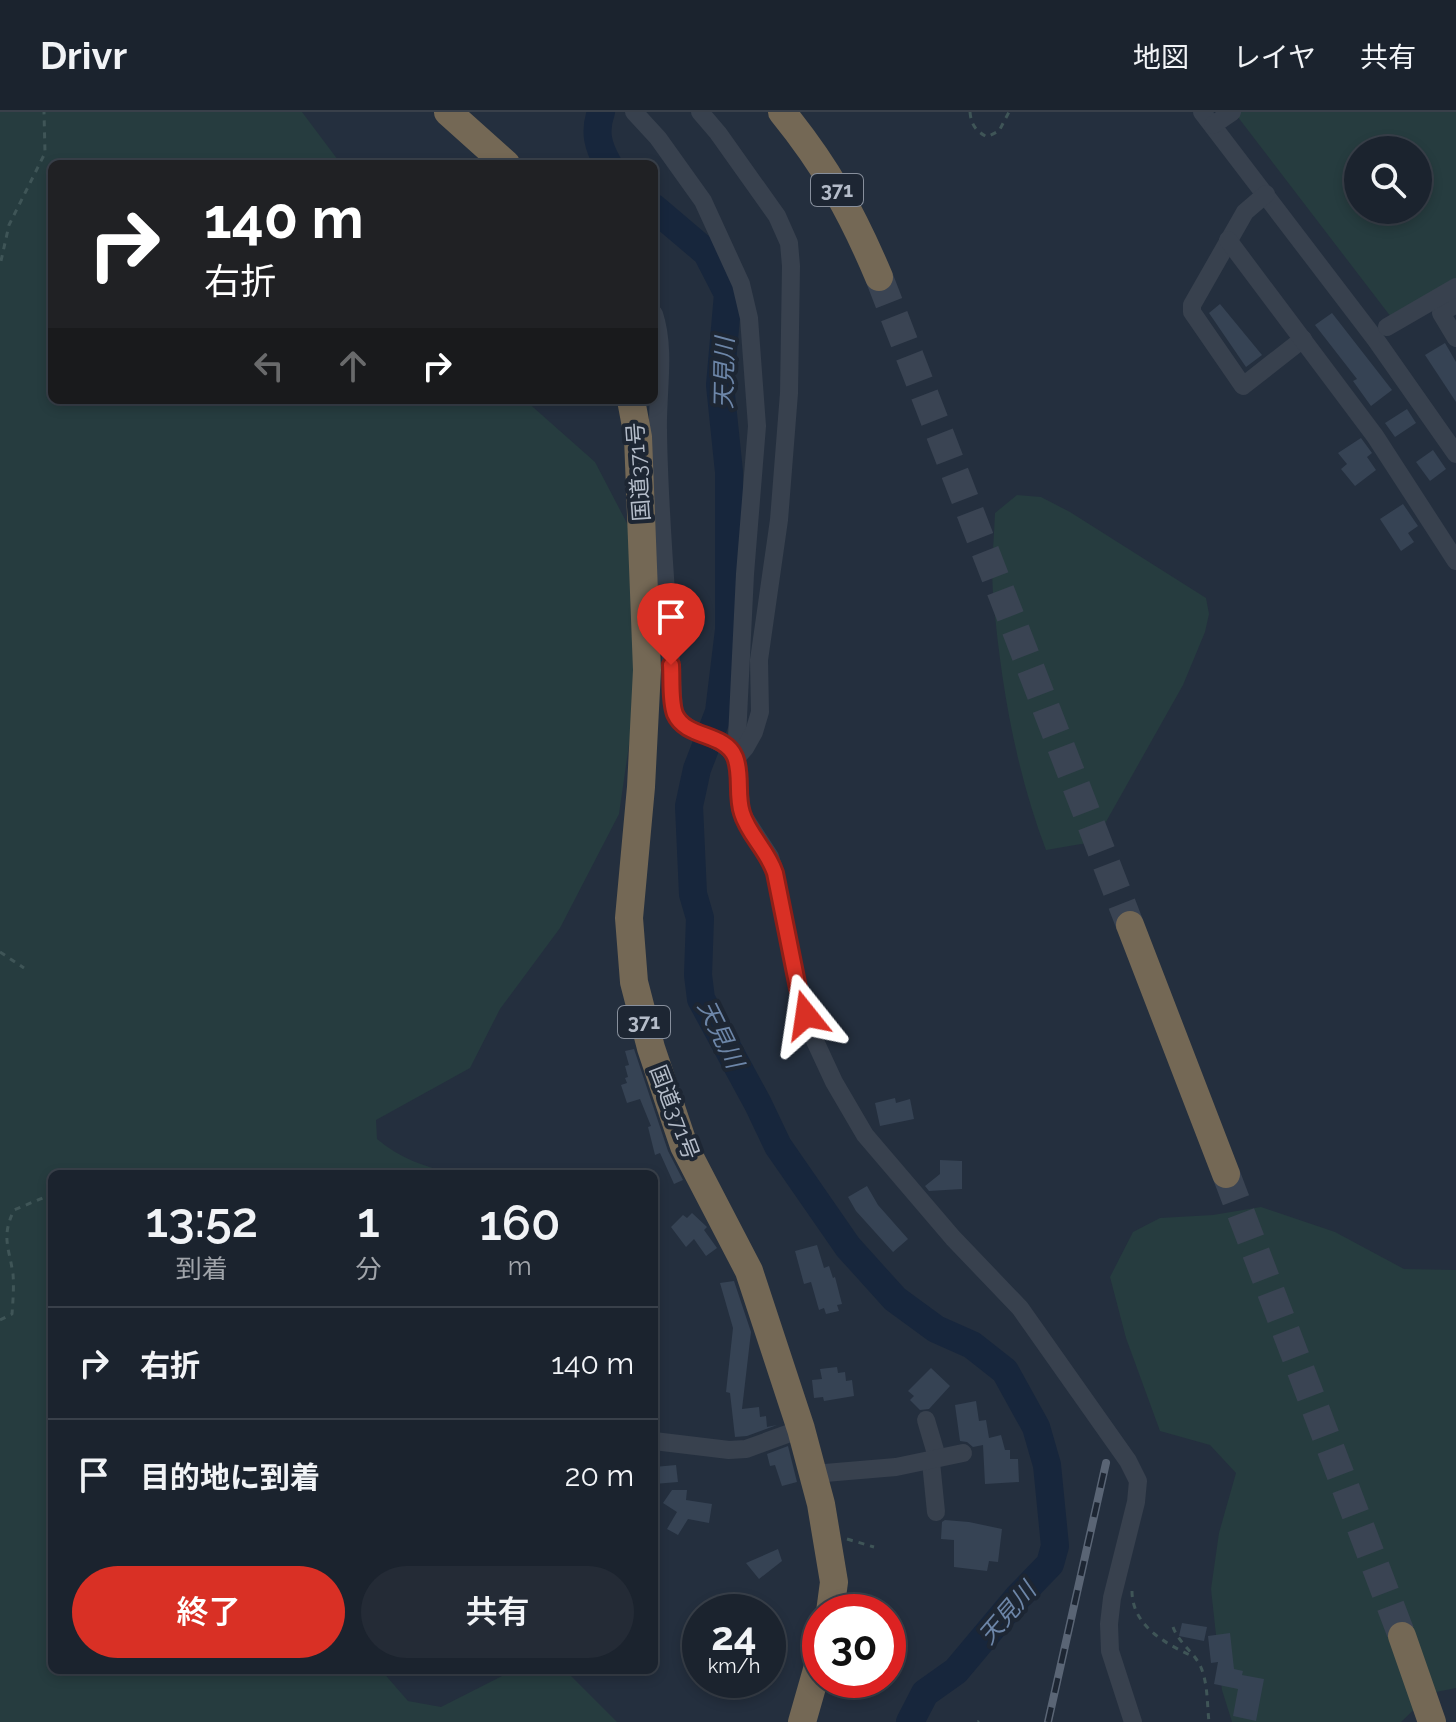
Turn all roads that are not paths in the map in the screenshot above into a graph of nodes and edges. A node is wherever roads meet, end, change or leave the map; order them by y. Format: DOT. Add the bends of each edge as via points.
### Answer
graph roads {
  1 [pos="448,112"];
  2 [pos="634,112"];
  3 [pos="700,112"];
  4 [pos="782,112"];
  5 [pos="1232,112"];
  6 [pos="1208,118"];
  7 [pos="502,160"];
  8 [pos="1266,194"];
  9 [pos="1228,240"];
  10 [pos="879,277"];
  11 [pos="1456,287"];
  12 [pos="1456,304"];
  13 [pos="1387,327"];
  14 [pos="1456,338"];
  15 [pos="1303,339"];
  16 [pos="658,340"];
  17 [pos="632,404"];
  18 [pos="1456,454"];
  19 [pos="1456,561"];
  20 [pos="732,752"];
  21 [pos="1130,925"];
  22 [pos="1226,1174"];
  23 [pos="926,1420"];
  24 [pos="801,1429"];
  25 [pos="658,1441"];
  26 [pos="963,1453"];
  27 [pos="934,1459"];
  28 [pos="813,1474"];
  29 [pos="936,1512"];
  30 [pos="832,1594"];
  31 [pos="1402,1636"];
  32 [pos="809,1698"];
  33 [pos="802,1722"];
  34 [pos="1133,1722"];
  35 [pos="1432,1722"];
  1 -- 7 [label="highway"];
  2 -- 20 [label="street" via="703,201 741,284 749,318 757,426"];
  3 -- 20 [label="street" via="777,216 789,243 791,266 789,393 779,520 759,660 760,712 745,748"];
  4 -- 10 [label="highway, 371" via="825,168"];
  5 -- 6 [label="street"];
  6 -- 8 [label="street"];
  8 -- 9 [label="street" via="1245,212"];
  8 -- 18 [label="street"];
  9 -- 15 [label="street"];
  9 -- 15 [label="street" via="1192,312 1243,386"];
  11 -- 13 [label="street"];
  12 -- 14 [label="street" via="1441,313"];
  15 -- 19 [label="street"];
  16 -- 20 [label="street" via="663,580 674,712 688,728"];
  17 -- 24 [label="highway, 国道371号 / 371" via="638,437 647,670 629,918 634,982 684,1146 749,1271"];
  20 -- 34 [label="street" via="742,814 770,857 798,988 834,1082 865,1135 1020,1308 1138,1481 1109,1624 1110,1651"];
  21 -- 22 [label="highway"];
  23 -- 27 [label="street"];
  24 -- 25 [label="street" via="746,1449"];
  24 -- 28 [label="highway, 国道371号 / 371"];
  26 -- 27 [label="street"];
  27 -- 28 [label="street"];
  27 -- 29 [label="street"];
  28 -- 30 [label="highway, 国道371号 / 371"];
  31 -- 35 [label="highway"];
  32 -- 33 [label="highway"];
}
